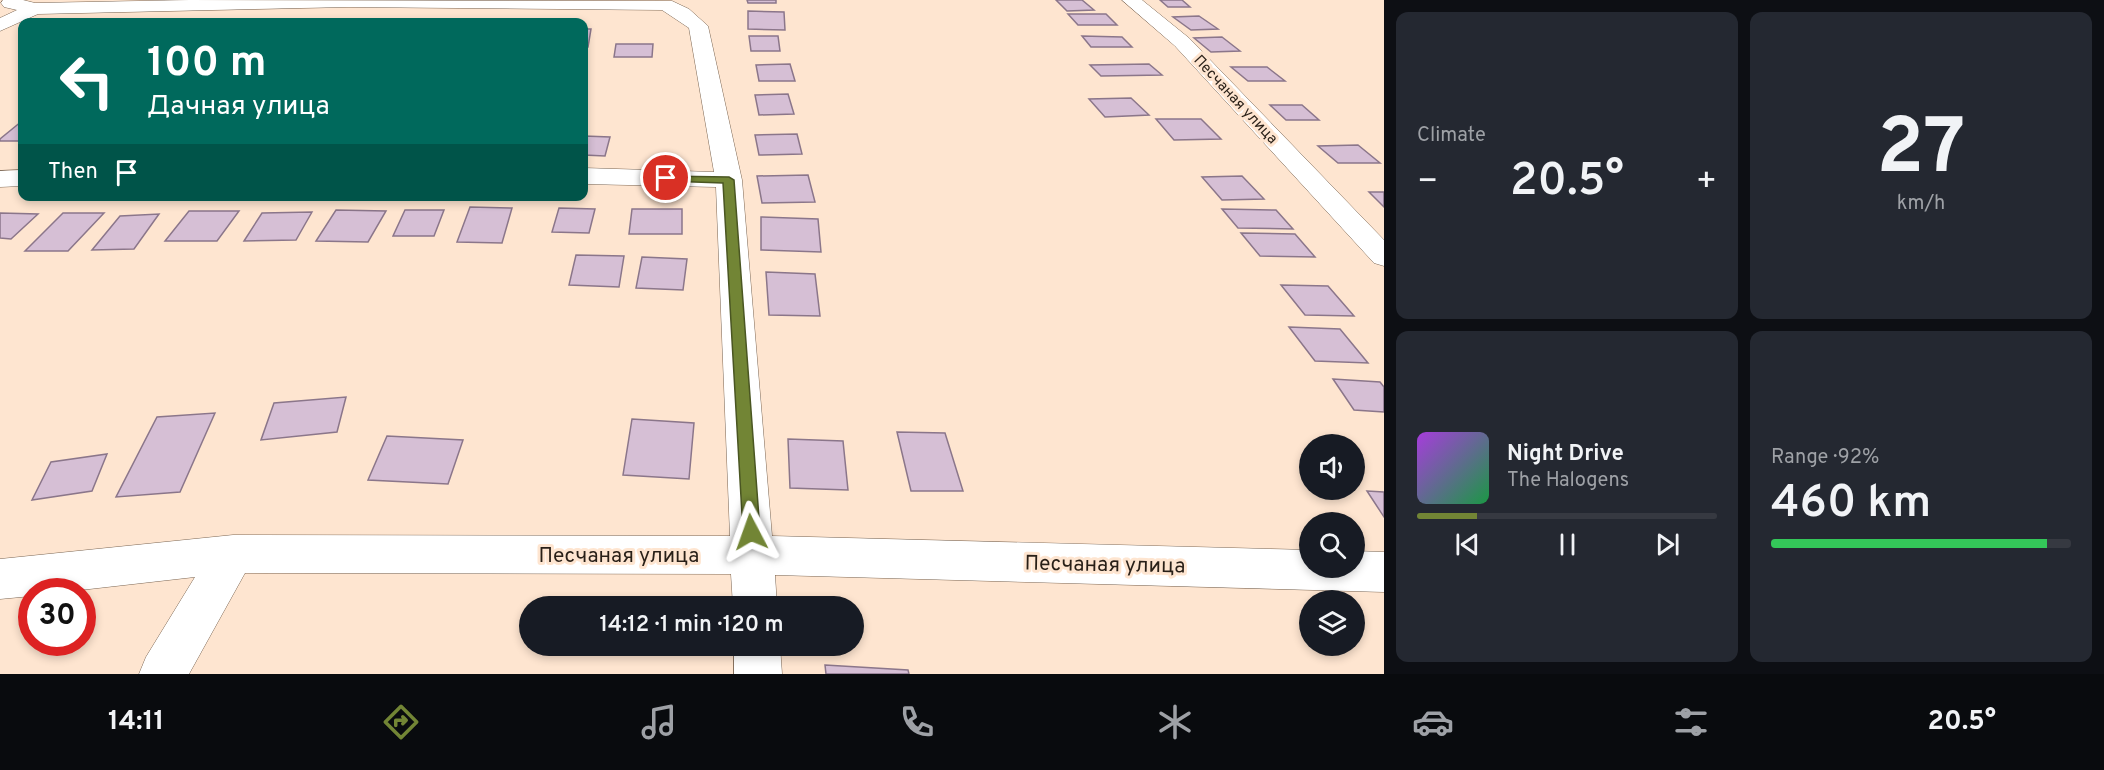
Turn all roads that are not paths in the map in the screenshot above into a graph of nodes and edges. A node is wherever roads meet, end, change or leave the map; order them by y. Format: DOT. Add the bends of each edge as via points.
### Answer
graph roads {
  1 [pos="14,0"];
  2 [pos="1131,0"];
  3 [pos="349,1"];
  4 [pos="35,9"];
  5 [pos="0,25"];
  6 [pos="588,176"];
  7 [pos="18,178"];
  8 [pos="0,179"];
  9 [pos="729,180"];
  10 [pos="1384,257"];
  11 [pos="232,554"];
  12 [pos="753,555"];
  13 [pos="1384,572"];
  14 [pos="0,579"];
  15 [pos="755,596"];
  16 [pos="757,656"];
  17 [pos="163,674"];
  18 [pos="758,674"];
  1 -- 4 [label="street" via="10,3"];
  2 -- 10 [label="street, Песчаная улица" via="1182,42"];
  3 -- 4 [label="street"];
  3 -- 9 [label="street" via="665,5 682,13 698,26"];
  4 -- 5 [label="street"];
  6 -- 9 [label="street"];
  7 -- 8 [label="street"];
  9 -- 12 [label="street"];
  11 -- 12 [label="street, Песчаная улица"];
  11 -- 14 [label="street, Песчаная улица"];
  11 -- 17 [label="street"];
  12 -- 13 [label="street, Песчаная улица"];
  12 -- 15 [label="street"];
  16 -- 18 [label="street"];
}
